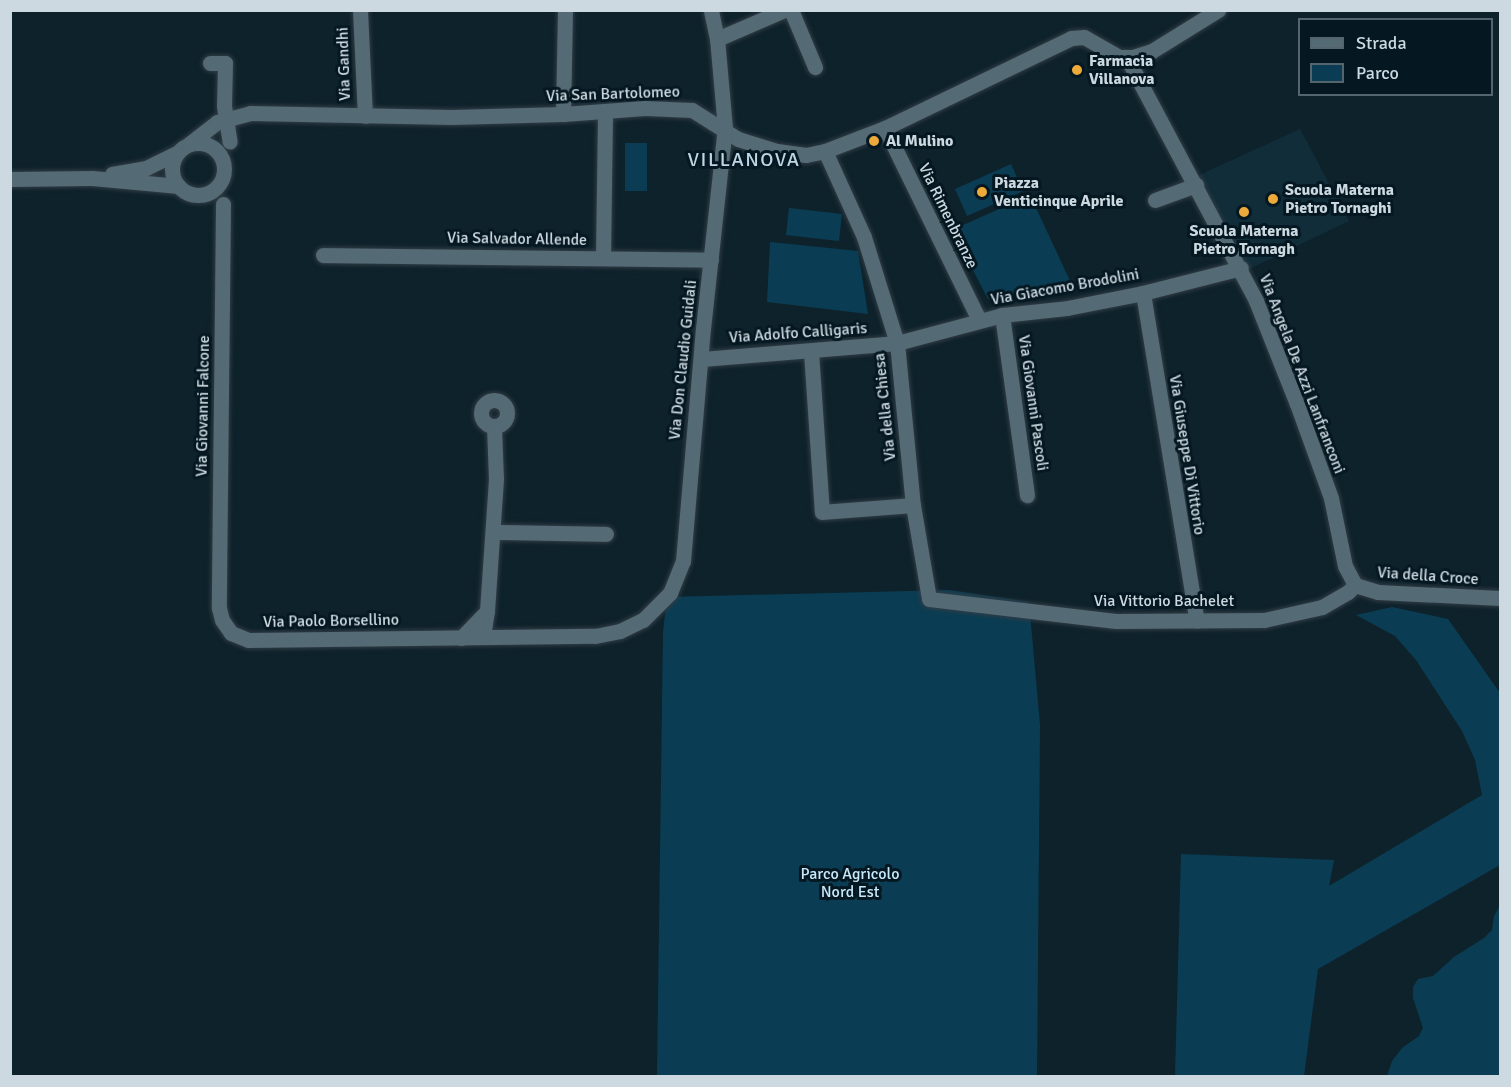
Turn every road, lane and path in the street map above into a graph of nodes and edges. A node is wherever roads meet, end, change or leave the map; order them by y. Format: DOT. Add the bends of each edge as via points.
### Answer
graph roads {
  1 [pos="360,10"];
  2 [pos="565,10"];
  3 [pos="711,10"];
  4 [pos="784,10"];
  5 [pos="791,10"];
  6 [pos="1218,10"];
  7 [pos="717,39"];
  8 [pos="1127,58"];
  9 [pos="210,63"];
  10 [pos="815,67"];
  11 [pos="605,111"];
  12 [pos="275,114"];
  13 [pos="563,114"];
  14 [pos="364,116"];
  15 [pos="227,117"];
  16 [pos="725,128"];
  17 [pos="885,128"];
  18 [pos="230,142"];
  19 [pos="183,149"];
  20 [pos="825,151"];
  21 [pos="224,169"];
  22 [pos="92,178"];
  23 [pos="10,179"];
  24 [pos="1196,185"];
  25 [pos="179,186"];
  26 [pos="208,192"];
  27 [pos="1155,200"];
  28 [pos="224,204"];
  29 [pos="323,255"];
  30 [pos="603,258"];
  31 [pos="711,260"];
  32 [pos="1240,268"];
  33 [pos="1143,293"];
  34 [pos="1002,315"];
  35 [pos="980,320"];
  36 [pos="897,343"];
  37 [pos="811,352"];
  38 [pos="702,358"];
  39 [pos="494,426"];
  40 [pos="1027,495"];
  41 [pos="913,505"];
  42 [pos="494,532"];
  43 [pos="606,534"];
  44 [pos="1354,585"];
  45 [pos="670,593"];
  46 [pos="1500,598"];
  47 [pos="929,599"];
  48 [pos="219,608"];
  49 [pos="487,611"];
  50 [pos="1197,621"];
  51 [pos="461,638"];
  52 [pos="483,638"];
  1 -- 14 [label="street, Via Gandhi"];
  2 -- 13 [label="street"];
  3 -- 7 [label="street, Via Don Claudio Guidali"];
  4 -- 7 [label="street"];
  5 -- 10 [label="street"];
  6 -- 8 [label="street" via="1152,51"];
  7 -- 16 [label="street, Via Don Claudio Guidali"];
  8 -- 17 [label="street, Via San Bartolomeo" via="1084,37 1075,37"];
  8 -- 24 [label="street, Via Angela De Azzi Lanfranconi"];
  9 -- 15 [label="street" via="225,63"];
  11 -- 13 [label="street, Via San Bartolomeo"];
  11 -- 16 [label="street, Via San Bartolomeo" via="692,110"];
  11 -- 30 [label="street"];
  12 -- 14 [label="street, Via San Bartolomeo"];
  12 -- 15 [label="street, Via San Bartolomeo"];
  12 -- 18 [label="street, Via San Bartolomeo" via="246,124"];
  13 -- 14 [label="street, Via San Bartolomeo"];
  15 -- 18 [label="street"];
  15 -- 19 [label="street, Via San Bartolomeo"];
  16 -- 20 [label="street, Via San Bartolomeo" via="738,139 777,151 806,155"];
  16 -- 31 [label="street, Via Don Claudio Guidali"];
  17 -- 20 [label="street, Via San Bartolomeo"];
  17 -- 35 [label="street, Via Rimenbranze"];
  18 -- 21 [label="street"];
  19 -- 21 [label="street" via="201,143 213,148"];
  19 -- 22 [label="street, Via San Bartolomeo" via="146,168"];
  19 -- 25 [label="street" via="172,170"];
  20 -- 36 [label="street, Via della Chiesa" via="864,237"];
  21 -- 26 [label="street" via="219,183"];
  21 -- 28 [label="street, Via Giovanni Falcone"];
  22 -- 23 [label="street"];
  22 -- 25 [label="street"];
  24 -- 27 [label="street"];
  24 -- 32 [label="street, Via Angela De Azzi Lanfranconi"];
  25 -- 26 [label="street" via="193,194"];
  26 -- 28 [label="street" via="218,195"];
  28 -- 48 [label="street, Via Giovanni Falcone"];
  29 -- 30 [label="street, Via Salvador Allende"];
  30 -- 31 [label="street, Via Salvador Allende"];
  31 -- 38 [label="street, Via Don Claudio Guidali"];
  32 -- 33 [label="street, Via Giacomo Brodolini"];
  32 -- 44 [label="street, Via Angela De Azzi Lanfranconi" via="1298,404 1331,498 1345,566"];
  33 -- 34 [label="street, Via Giacomo Brodolini" via="1067,308"];
  33 -- 50 [label="street, Via Giuseppe Di Vittorio"];
  34 -- 35 [label="street, Via Giacomo Brodolini"];
  34 -- 40 [label="street, Via Giovanni Pascoli"];
  35 -- 36 [label="street, Via Giacomo Brodolini"];
  36 -- 37 [label="street, Via Adolfo Calligaris"];
  36 -- 41 [label="street, Via della Chiesa"];
  37 -- 38 [label="street, Via Adolfo Calligaris"];
  37 -- 41 [label="street" via="822,512"];
  38 -- 45 [label="street, Via Don Claudio Guidali" via="683,561"];
  39 -- 42 [label="street"];
  41 -- 47 [label="street, Via della Chiesa"];
  42 -- 43 [label="street"];
  42 -- 49 [label="street"];
  44 -- 46 [label="street, Via della Croce" via="1378,592"];
  44 -- 50 [label="street, Via Vittorio Bachelet" via="1331,603 1301,613 1264,620"];
  45 -- 52 [label="street, Via Paolo Borsellino" via="643,620 620,631 595,636"];
  47 -- 50 [label="street, Via Vittorio Bachelet" via="1106,621"];
  48 -- 51 [label="street, Via Paolo Borsellino" via="231,633 248,640"];
  49 -- 51 [label="street"];
  49 -- 52 [label="street"];
  51 -- 52 [label="street, Via Paolo Borsellino"];
}
